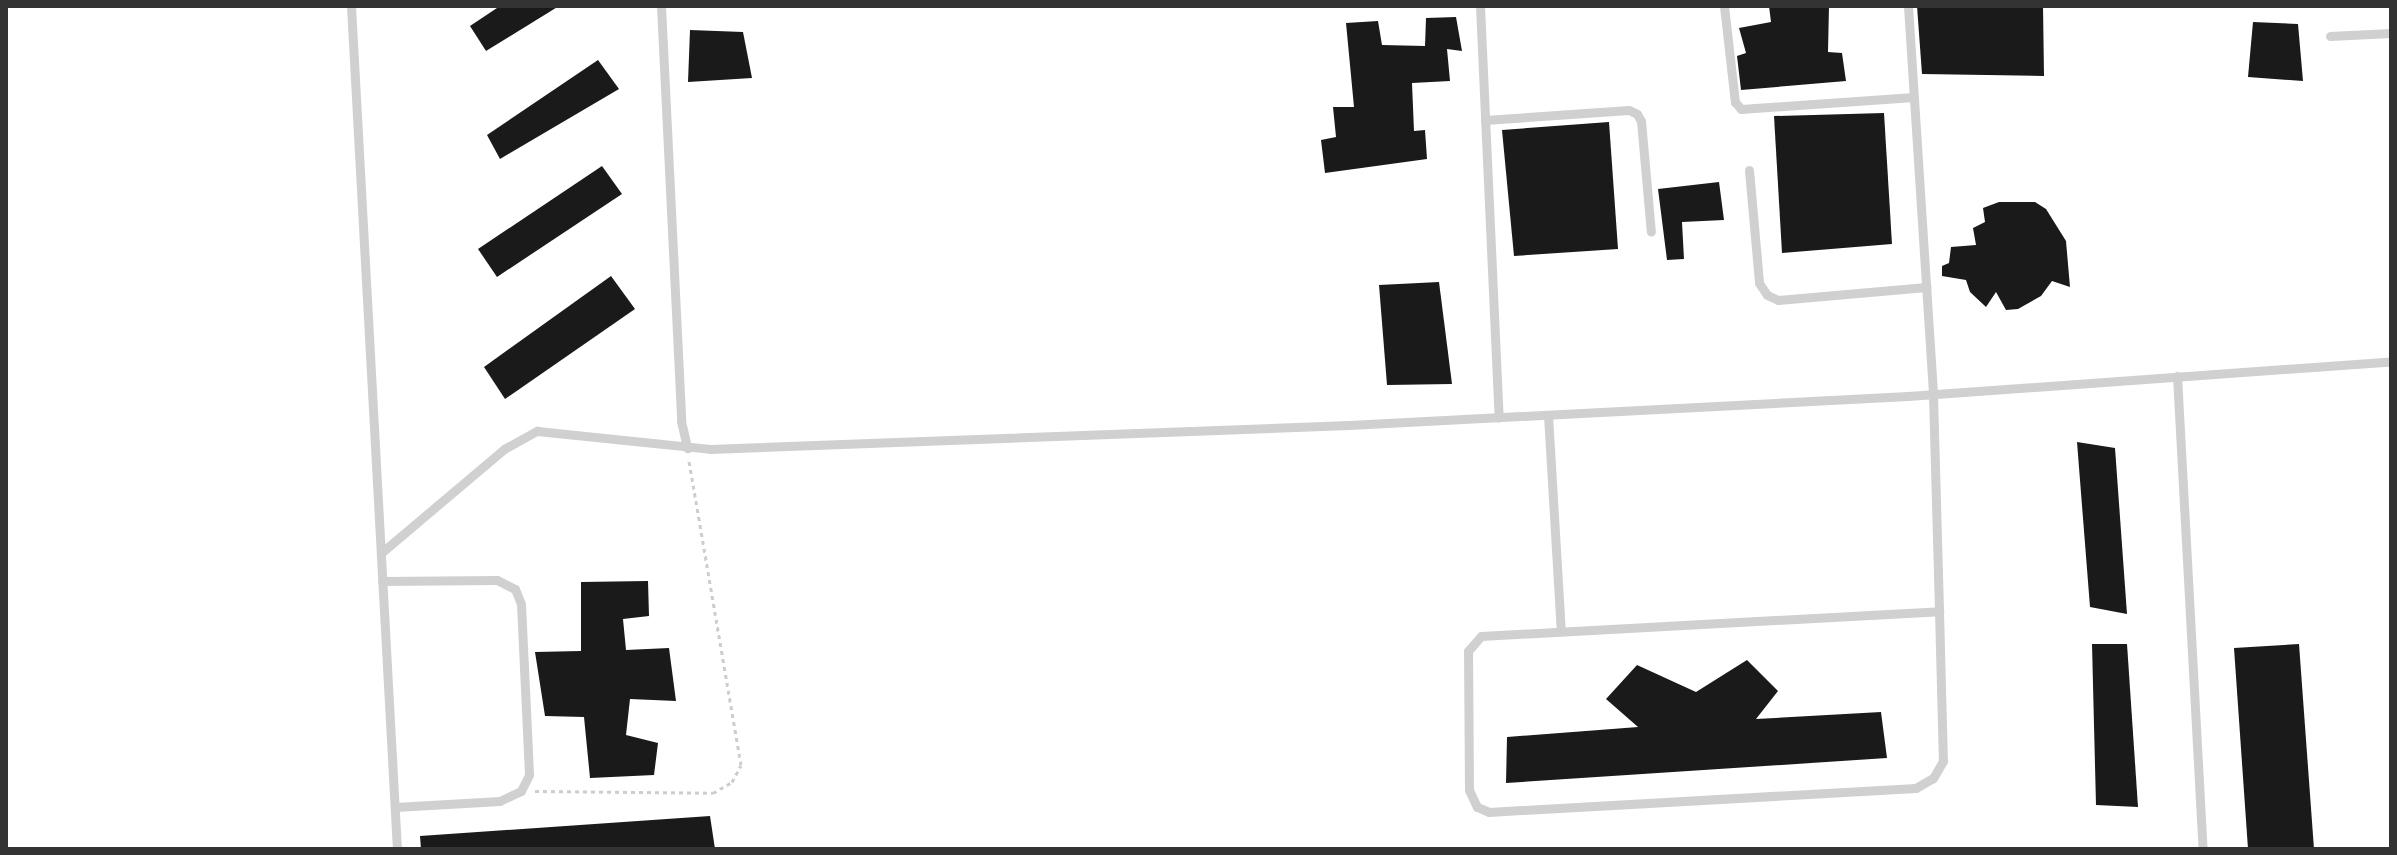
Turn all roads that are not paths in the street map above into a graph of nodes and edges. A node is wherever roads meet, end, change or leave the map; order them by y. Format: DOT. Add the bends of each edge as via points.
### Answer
graph roads {
  1 [pos="351,6"];
  2 [pos="661,6"];
  3 [pos="1480,6"];
  4 [pos="1724,6"];
  5 [pos="1908,6"];
  6 [pos="2391,33"];
  7 [pos="2330,36"];
  8 [pos="1914,97"];
  9 [pos="1485,120"];
  10 [pos="1749,170"];
  11 [pos="1651,232"];
  12 [pos="1926,287"];
  13 [pos="2391,361"];
  14 [pos="2177,376"];
  15 [pos="1933,395"];
  16 [pos="1548,415"];
  17 [pos="1499,418"];
  18 [pos="687,448"];
  19 [pos="381,553"];
  20 [pos="382,581"];
  21 [pos="1939,611"];
  22 [pos="1561,632"];
  23 [pos="395,807"];
  24 [pos="397,849"];
  25 [pos="2203,849"];
  1 -- 19 [label="lane"];
  2 -- 18 [label="lane" via="681,421"];
  3 -- 9 [label="lane"];
  4 -- 8 [label="lane" via="1735,102 1741,109"];
  5 -- 8 [label="lane"];
  6 -- 7 [label="lane"];
  8 -- 12 [label="lane"];
  9 -- 11 [label="lane" via="1629,110 1637,114"];
  9 -- 17 [label="lane"];
  10 -- 12 [label="lane" via="1759,283 1767,295 1778,300"];
  12 -- 15 [label="lane"];
  13 -- 14 [label="lane"];
  14 -- 15 [label="lane"];
  14 -- 25 [label="lane"];
  15 -- 16 [label="lane"];
  15 -- 21 [label="lane"];
  16 -- 17 [label="lane"];
  16 -- 22 [label="lane"];
  17 -- 18 [label="lane"];
  18 -- 19 [label="lane" via="537,431 504,449"];
  19 -- 20 [label="lane"];
  20 -- 23 [label="lane"];
  20 -- 23 [label="lane" via="497,580 515,589 521,604 529,775 521,791 500,801"];
  21 -- 22 [label="lane"];
  21 -- 22 [label="lane" via="1943,761 1933,778 1916,788 1489,812 1477,807 1469,790 1468,651 1481,636"];
  23 -- 24 [label="lane"];
}
